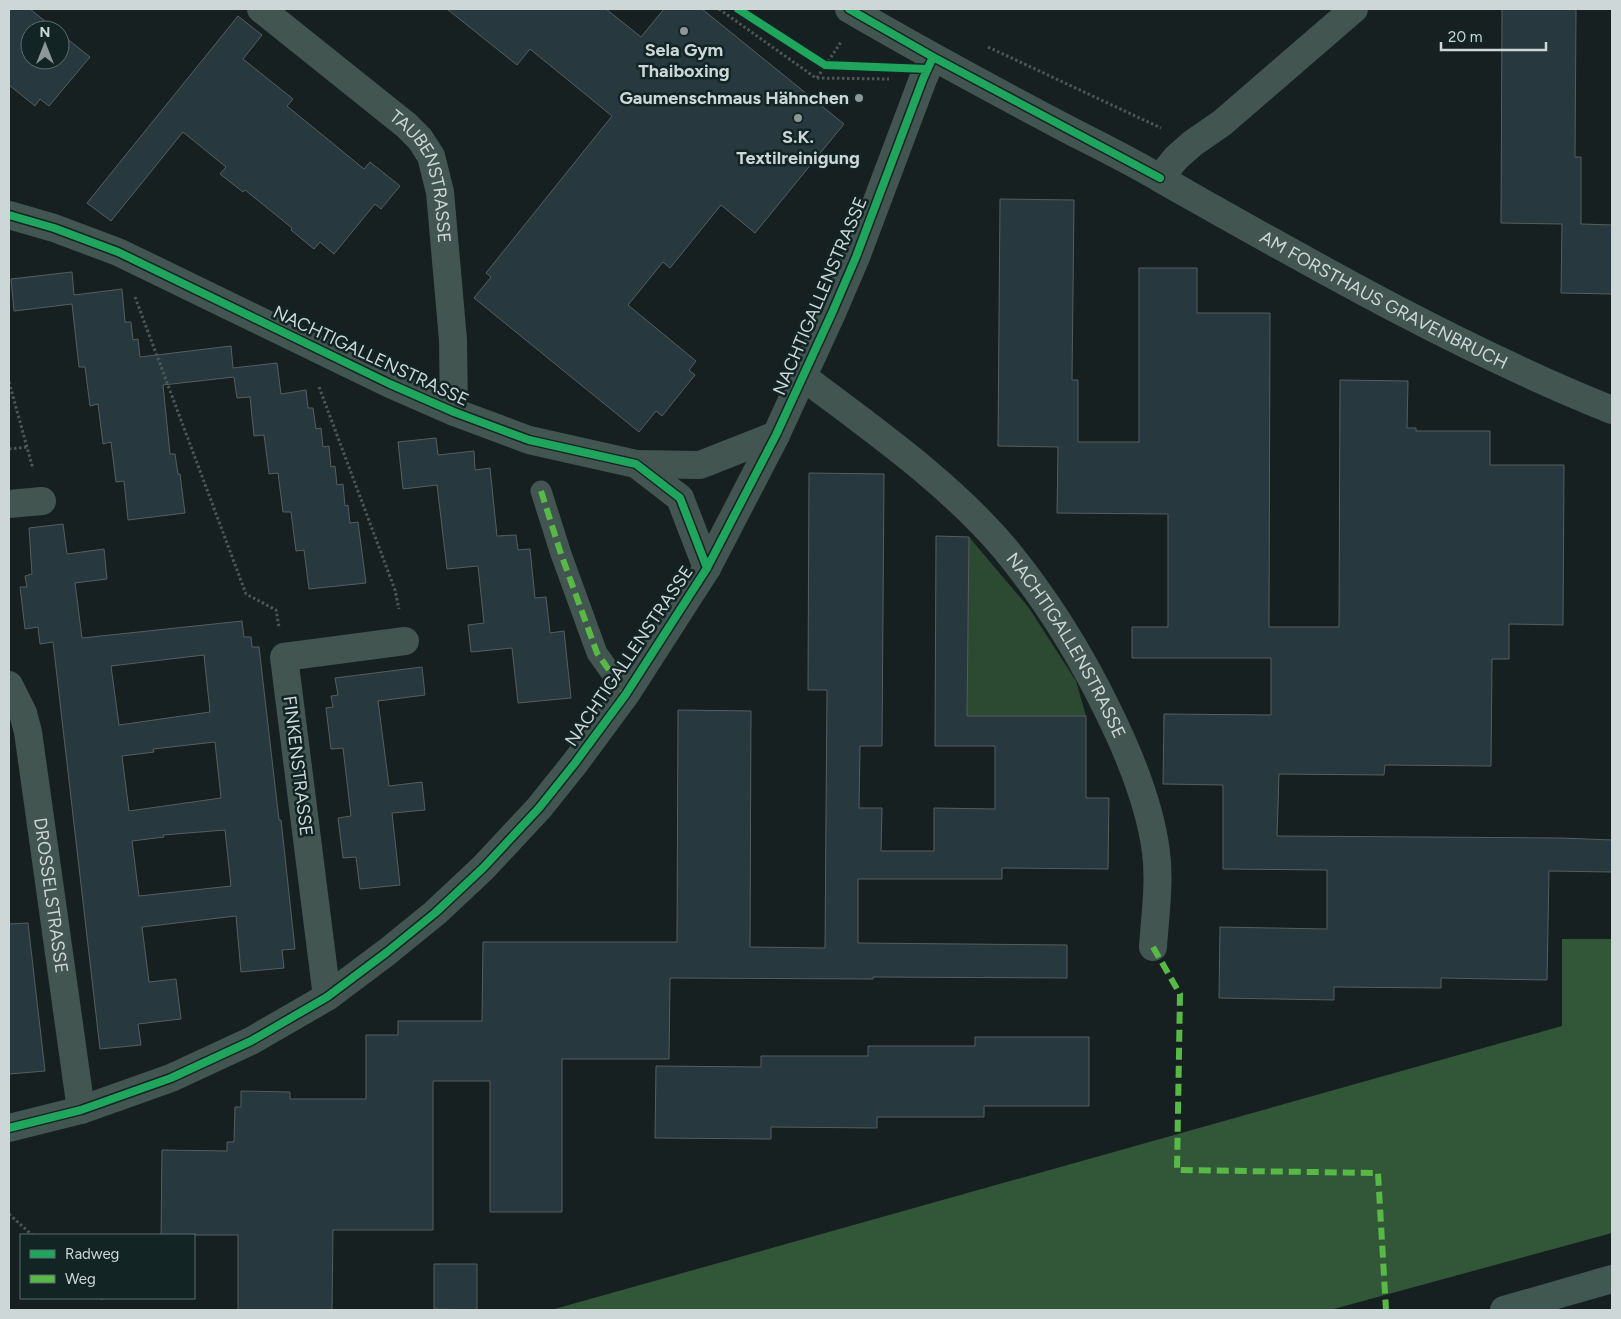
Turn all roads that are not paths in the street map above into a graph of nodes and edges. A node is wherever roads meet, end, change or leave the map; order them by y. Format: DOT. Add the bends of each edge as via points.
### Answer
graph roads {
  1 [pos="261,9"];
  2 [pos="1354,9"];
  3 [pos="848,22"];
  4 [pos="928,68"];
  5 [pos="1160,178"];
  6 [pos="9,215"];
  7 [pos="802,376"];
  8 [pos="1612,410"];
  9 [pos="454,412"];
  10 [pos="776,435"];
  11 [pos="636,464"];
  12 [pos="541,490"];
  13 [pos="42,501"];
  14 [pos="9,504"];
  15 [pos="706,568"];
  16 [pos="405,641"];
  17 [pos="9,686"];
  18 [pos="626,694"];
  19 [pos="1153,947"];
  20 [pos="327,997"];
  21 [pos="81,1110"];
  22 [pos="9,1128"];
  23 [pos="1612,1279"];
  24 [pos="1504,1310"];
  1 -- 9 [label="street, TAUBENSTRASSE" via="406,125 431,156 440,192 453,340"];
  2 -- 5 [label="street" via="1229,117 1193,143"];
  3 -- 4 [label="street, AM FORSTHAUS GRAVENBRUCH"];
  4 -- 5 [label="street, AM FORSTHAUS GRAVENBRUCH"];
  4 -- 7 [label="street, NACHTIGALLENSTRASSE" via="856,257"];
  5 -- 8 [label="street, AM FORSTHAUS GRAVENBRUCH" via="1469,347"];
  6 -- 9 [label="street, NACHTIGALLENSTRASSE" via="118,252"];
  7 -- 10 [label="street, NACHTIGALLENSTRASSE"];
  7 -- 19 [label="street, NACHTIGALLENSTRASSE" via="920,466 974,516 1006,550 1069,638 1122,740 1152,830 1156,855"];
  9 -- 11 [label="street, NACHTIGALLENSTRASSE" via="529,440"];
  10 -- 11 [label="street, NACHTIGALLENSTRASSE" via="700,465"];
  10 -- 15 [label="street, NACHTIGALLENSTRASSE"];
  11 -- 15 [label="street, NACHTIGALLENSTRASSE" via="680,498"];
  12 -- 18 [label="street" via="597,653"];
  13 -- 14 [label="street"];
  15 -- 18 [label="street, NACHTIGALLENSTRASSE"];
  16 -- 20 [label="street, FINKENSTRASSE" via="284,657"];
  17 -- 21 [label="street, DROSSELSTRASSE" via="23,713 28,732"];
  18 -- 20 [label="street, NACHTIGALLENSTRASSE" via="576,763 483,868 429,918"];
  20 -- 21 [label="street, NACHTIGALLENSTRASSE" via="251,1041 172,1078"];
  21 -- 22 [label="street, NACHTIGALLENSTRASSE"];
  23 -- 24 [label="main road"];
}
